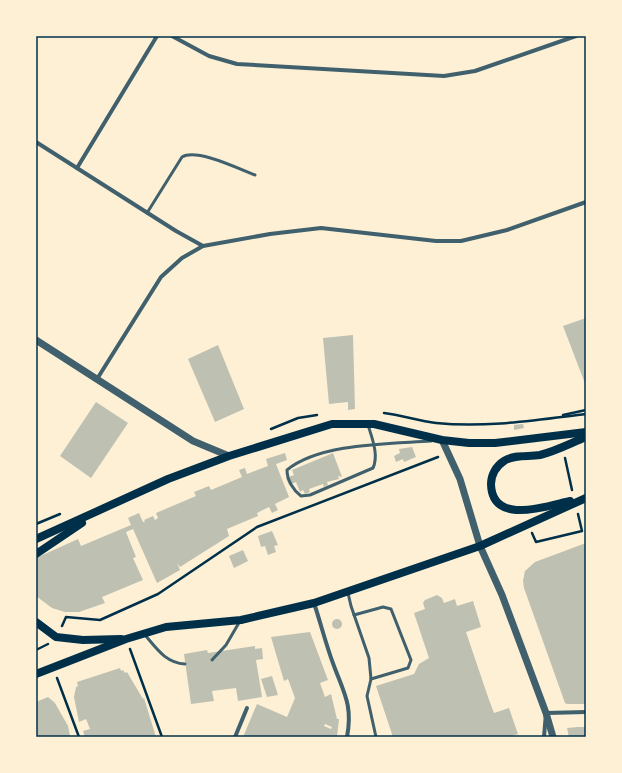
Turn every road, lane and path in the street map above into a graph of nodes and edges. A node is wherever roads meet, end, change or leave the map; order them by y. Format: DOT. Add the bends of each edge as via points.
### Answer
graph roads {
  1 [pos="157,36"];
  2 [pos="172,36"];
  3 [pos="576,36"];
  4 [pos="36,142"];
  5 [pos="77,168"];
  6 [pos="255,175"];
  7 [pos="586,202"];
  8 [pos="147,213"];
  9 [pos="203,246"];
  10 [pos="36,340"];
  11 [pos="97,379"];
  12 [pos="586,410"];
  13 [pos="368,424"];
  14 [pos="558,425"];
  15 [pos="586,432"];
  16 [pos="586,437"];
  17 [pos="442,440"];
  18 [pos="374,446"];
  19 [pos="449,452"];
  20 [pos="564,455"];
  21 [pos="228,456"];
  22 [pos="573,493"];
  23 [pos="585,498"];
  24 [pos="576,508"];
  25 [pos="99,511"];
  26 [pos="36,539"];
  27 [pos="536,542"];
  28 [pos="480,546"];
  29 [pos="36,554"];
  30 [pos="347,591"];
  31 [pos="314,603"];
  32 [pos="354,615"];
  33 [pos="241,620"];
  34 [pos="36,622"];
  35 [pos="144,634"];
  36 [pos="56,637"];
  37 [pos="126,639"];
  38 [pos="212,660"];
  39 [pos="185,664"];
  40 [pos="54,668"];
  41 [pos="36,674"];
  42 [pos="371,679"];
  43 [pos="246,708"];
  44 [pos="586,712"];
  45 [pos="546,713"];
  46 [pos="79,737"];
  47 [pos="162,737"];
  48 [pos="235,737"];
  49 [pos="347,737"];
  50 [pos="376,737"];
  51 [pos="544,737"];
  52 [pos="553,737"];
  1 -- 5 [label="street"];
  2 -- 3 [label="street" via="209,56 238,64 444,76 475,71"];
  4 -- 5 [label="street"];
  5 -- 8 [label="street"];
  6 -- 8 [label="lane" via="204,157 186,155 182,157"];
  7 -- 9 [label="street" via="507,230 461,240 436,241 321,228"];
  8 -- 9 [label="street"];
  9 -- 11 [label="street" via="171,266 161,277"];
  10 -- 11 [label="street"];
  11 -- 21 [label="street" via="193,441"];
  12 -- 14 [label="path" via="556,417"];
  13 -- 17 [label="main road"];
  13 -- 18 [label="lane"];
  13 -- 21 [label="main road" via="332,424"];
  15 -- 17 [label="main road" via="495,443"];
  16 -- 23 [label="main road" via="540,455 511,458 495,470 491,482 497,501 516,511"];
  17 -- 18 [label="lane"];
  17 -- 19 [label="street"];
  18 -- 18 [label="lane" via="333,450 298,461 287,470 287,476 295,492 301,496 310,495 373,468"];
  19 -- 28 [label="street"];
  19 -- 36 [label="path" via="257,527 158,594 100,620 66,617"];
  20 -- 22 [label="path"];
  21 -- 25 [label="main road" via="168,479"];
  23 -- 28 [label="main road"];
  24 -- 27 [label="path" via="582,531"];
  25 -- 26 [label="main road"];
  25 -- 29 [label="main road"];
  28 -- 30 [label="main road"];
  28 -- 45 [label="street" via="502,595"];
  30 -- 31 [label="main road"];
  30 -- 32 [label="lane"];
  31 -- 33 [label="main road"];
  31 -- 49 [label="street" via="347,702"];
  32 -- 42 [label="lane" via="369,658"];
  32 -- 42 [label="lane" via="383,607 391,609 410,660 408,668"];
  33 -- 35 [label="main road" via="166,627"];
  33 -- 38 [label="lane"];
  34 -- 36 [label="main road"];
  35 -- 37 [label="main road"];
  35 -- 39 [label="lane" via="167,660"];
  36 -- 37 [label="main road" via="83,640"];
  37 -- 40 [label="main road"];
  37 -- 47 [label="path"];
  40 -- 41 [label="main road"];
  40 -- 46 [label="path"];
  42 -- 50 [label="lane" via="367,696"];
  43 -- 48 [label="street"];
  44 -- 45 [label="street"];
  45 -- 51 [label="street"];
  45 -- 52 [label="street"];
}
